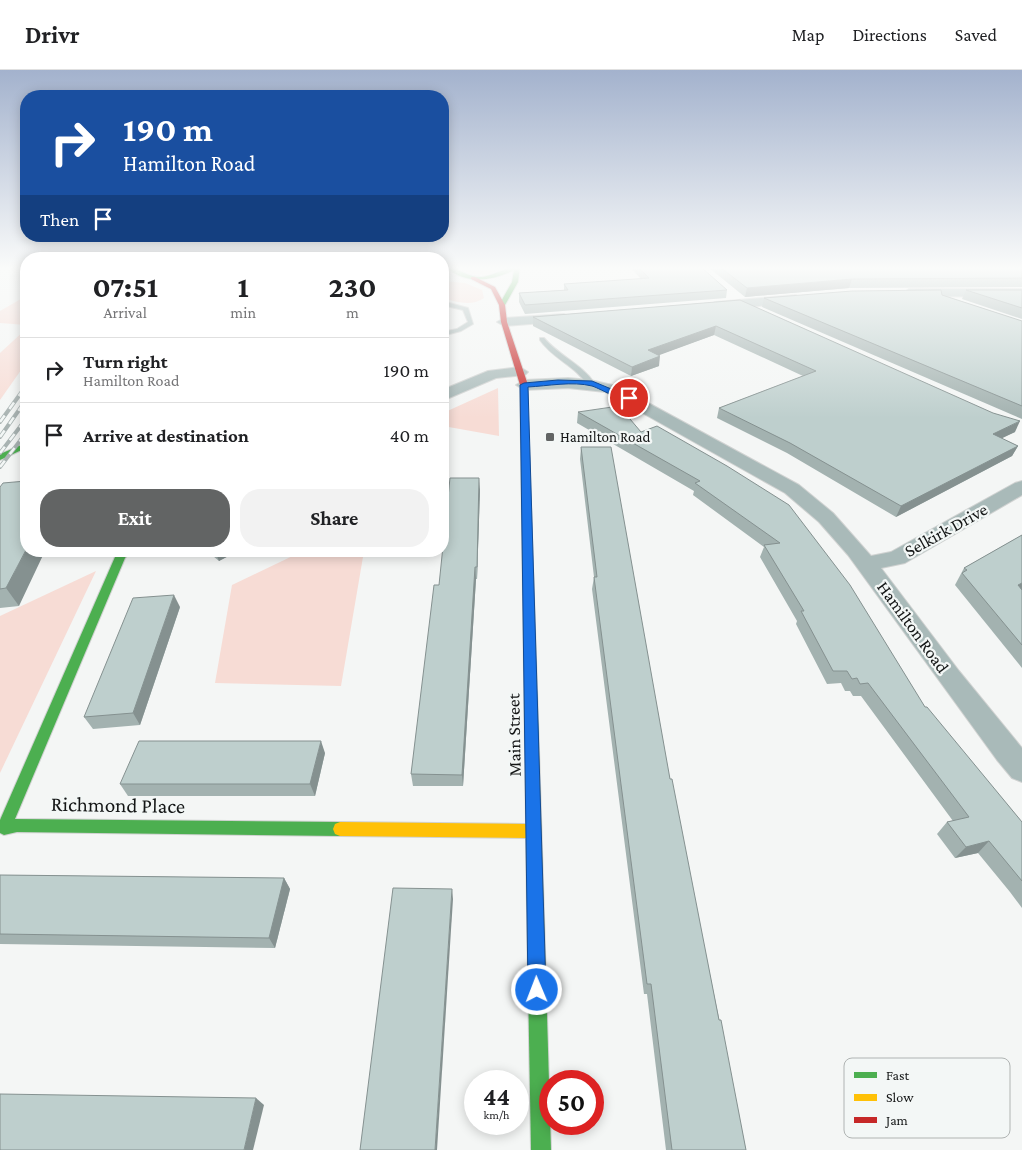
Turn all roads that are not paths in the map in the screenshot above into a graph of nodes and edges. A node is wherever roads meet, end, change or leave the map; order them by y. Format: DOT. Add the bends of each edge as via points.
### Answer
graph roads {
  1 [pos="469,317"];
  2 [pos="503,317"];
  3 [pos="567,317"];
  4 [pos="504,322"];
  5 [pos="449,332"];
  6 [pos="542,339"];
  7 [pos="522,378"];
  8 [pos="592,384"];
  9 [pos="449,393"];
  10 [pos="20,449"];
  11 [pos="0,457"];
  12 [pos="1022,488"];
  13 [pos="120,557"];
  14 [pos="866,564"];
  15 [pos="1022,769"];
  16 [pos="2,829"];
  17 [pos="534,831"];
  18 [pos="541,1150"];
  1 -- 5 [label="lane" via="471,323"];
  2 -- 4 [label="main road"];
  3 -- 4 [label="street"];
  4 -- 7 [label="main road, Main Street"];
  6 -- 8 [label="lane" via="548,348 586,373"];
  7 -- 8 [label="street, Hamilton Road"];
  7 -- 9 [label="street" via="493,374"];
  7 -- 17 [label="main road, Main Street"];
  8 -- 14 [label="street, Hamilton Road" via="629,398 792,488 821,511"];
  10 -- 11 [label="main road"];
  12 -- 14 [label="street, Selkirk Drive" via="896,558"];
  13 -- 16 [label="main road, Richmond Place"];
  14 -- 15 [label="street, Hamilton Road" via="957,688"];
  16 -- 17 [label="main road, Richmond Place" via="17,825"];
  17 -- 18 [label="main road, Main Street"];
}
